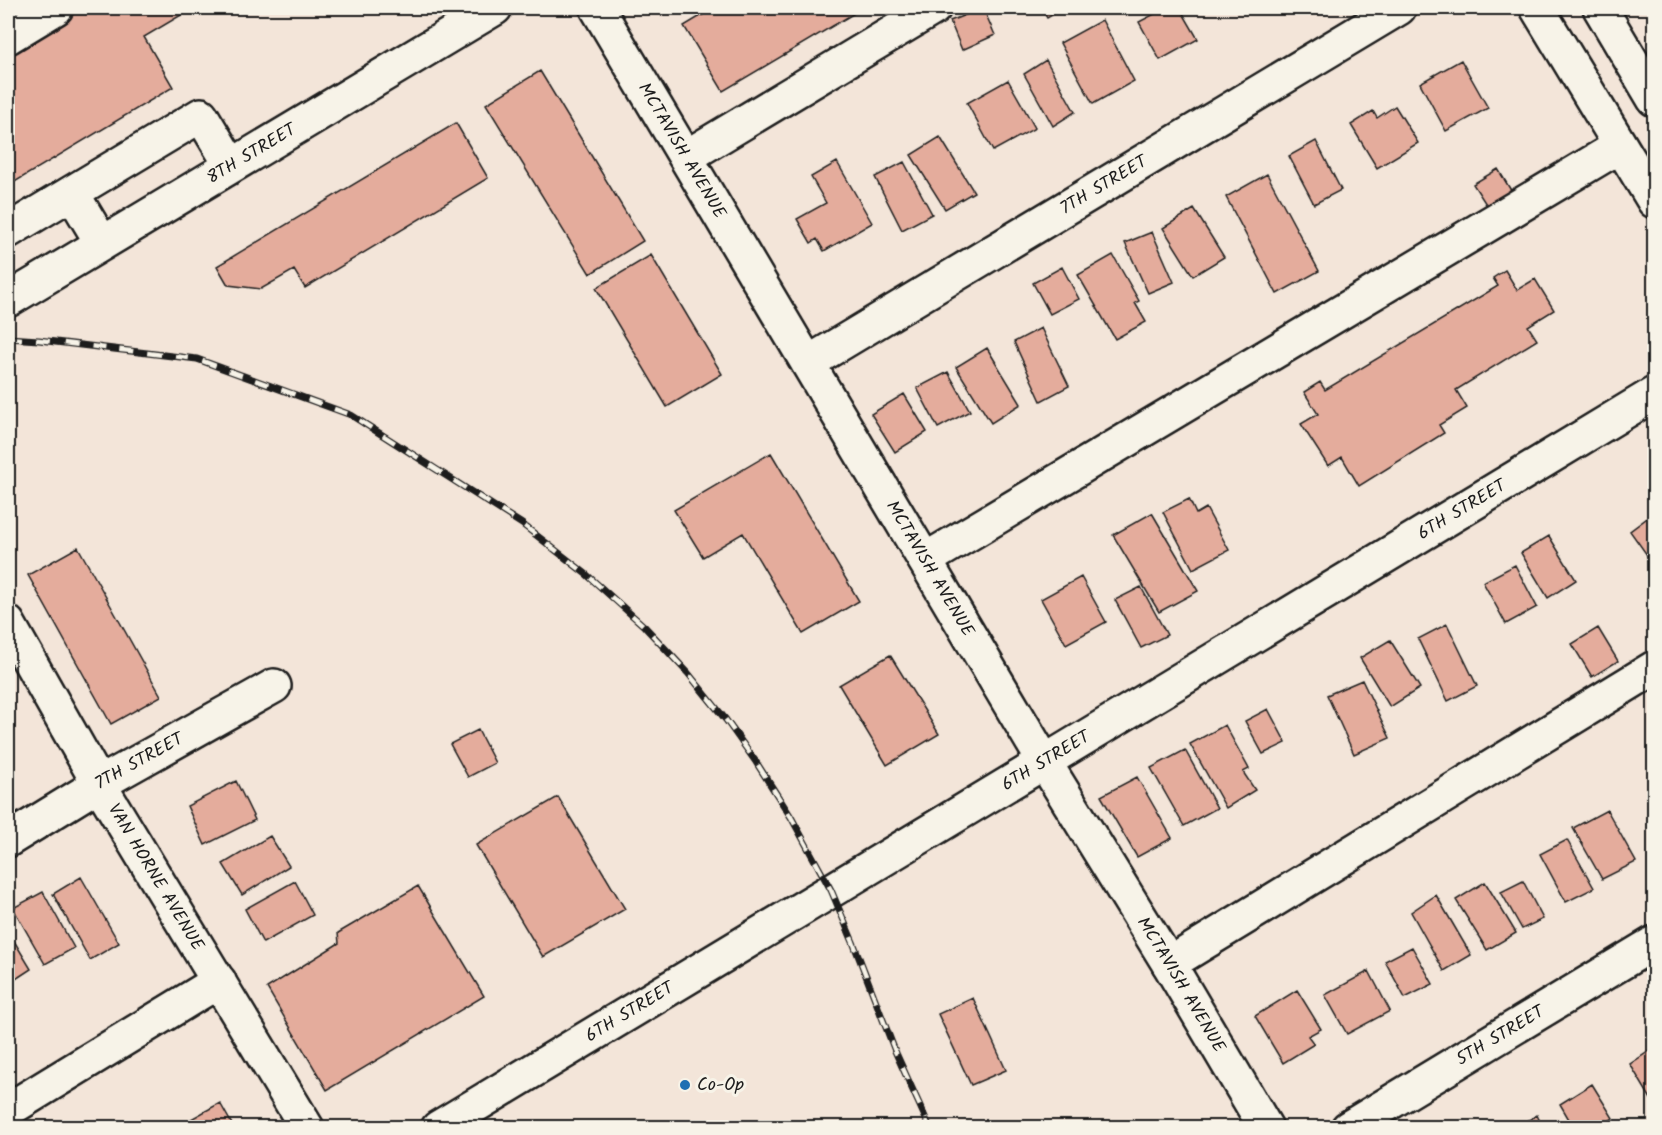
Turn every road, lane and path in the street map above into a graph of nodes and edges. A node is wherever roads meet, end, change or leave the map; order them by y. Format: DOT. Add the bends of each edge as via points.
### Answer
graph roads {
  1 [pos="56,8"];
  2 [pos="495,8"];
  3 [pos="597,8"];
  4 [pos="934,8"];
  5 [pos="1399,8"];
  6 [pos="1536,8"];
  7 [pos="1600,8"];
  8 [pos="8,37"];
  9 [pos="1654,99"];
  10 [pos="1620,146"];
  11 [pos="686,157"];
  12 [pos="231,165"];
  13 [pos="72,193"];
  14 [pos="1654,201"];
  15 [pos="8,231"];
  16 [pos="102,243"];
  17 [pos="8,300"];
  18 [pos="808,363"];
  19 [pos="1654,394"];
  20 [pos="925,560"];
  21 [pos="8,624"];
  22 [pos="1654,668"];
  23 [pos="274,686"];
  24 [pos="1045,763"];
  25 [pos="99,784"];
  26 [pos="8,840"];
  27 [pos="1654,943"];
  28 [pos="1168,964"];
  29 [pos="219,981"];
  30 [pos="8,1110"];
  31 [pos="307,1128"];
  32 [pos="438,1128"];
  33 [pos="1266,1128"];
  34 [pos="1348,1128"];
  1 -- 8 [label="street"];
  2 -- 12 [label="street, 8TH STREET"];
  3 -- 11 [label="street, MCTAVISH AVENUE"];
  4 -- 11 [label="street"];
  5 -- 18 [label="street, 7TH STREET"];
  6 -- 10 [label="street"];
  7 -- 9 [label="street"];
  10 -- 14 [label="street"];
  10 -- 20 [label="street"];
  11 -- 18 [label="street, MCTAVISH AVENUE"];
  12 -- 13 [label="street" via="201,115"];
  12 -- 16 [label="street, 8TH STREET"];
  13 -- 15 [label="street"];
  13 -- 16 [label="street"];
  16 -- 17 [label="street, 8TH STREET"];
  18 -- 20 [label="street, MCTAVISH AVENUE"];
  19 -- 24 [label="street, 6TH STREET"];
  20 -- 24 [label="street, MCTAVISH AVENUE"];
  21 -- 25 [label="street, VAN HORNE AVENUE"];
  22 -- 28 [label="street"];
  23 -- 25 [label="street, 7TH STREET"];
  24 -- 28 [label="street, MCTAVISH AVENUE"];
  24 -- 32 [label="street, 6TH STREET"];
  25 -- 26 [label="street, 7TH STREET"];
  25 -- 29 [label="street, VAN HORNE AVENUE"];
  27 -- 34 [label="street, 5TH STREET"];
  28 -- 33 [label="street, MCTAVISH AVENUE"];
  29 -- 30 [label="street"];
  29 -- 31 [label="street, VAN HORNE AVENUE"];
}
